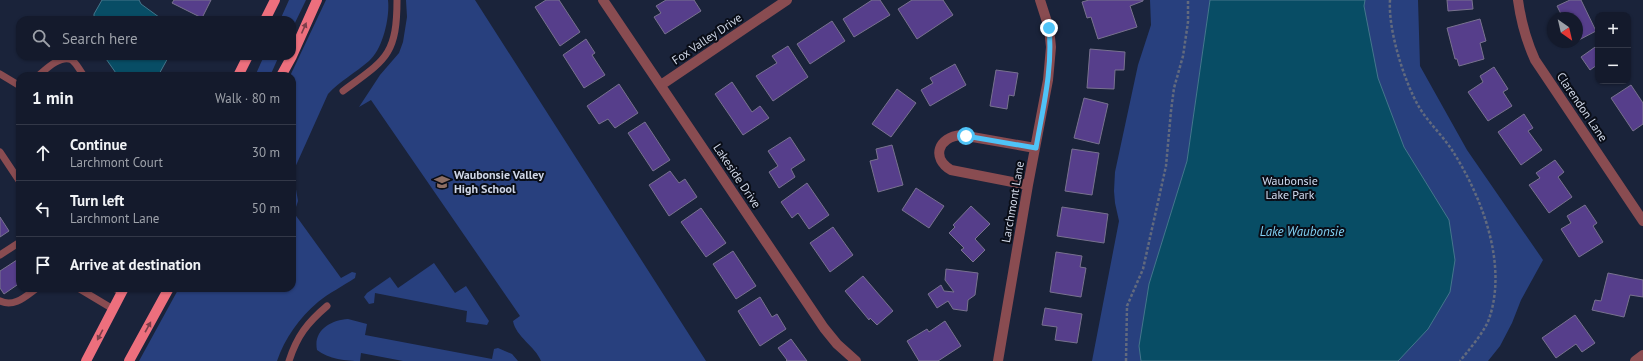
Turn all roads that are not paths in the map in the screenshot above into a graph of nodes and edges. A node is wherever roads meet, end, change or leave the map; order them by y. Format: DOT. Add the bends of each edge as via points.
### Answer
graph roads {
  1 [pos="275,0"];
  2 [pos="316,0"];
  3 [pos="397,0"];
  4 [pos="603,0"];
  5 [pos="787,0"];
  6 [pos="1040,0"];
  7 [pos="1518,0"];
  8 [pos="267,16"];
  9 [pos="296,47"];
  10 [pos="63,60"];
  11 [pos="68,60"];
  12 [pos="246,60"];
  13 [pos="290,60"];
  14 [pos="43,72"];
  15 [pos="81,72"];
  16 [pos="240,72"];
  17 [pos="284,72"];
  18 [pos="0,74"];
  19 [pos="16,84"];
  20 [pos="660,85"];
  21 [pos="343,91"];
  22 [pos="1036,148"];
  23 [pos="0,152"];
  24 [pos="16,176"];
  25 [pos="1028,185"];
  26 [pos="1643,220"];
  27 [pos="16,245"];
  28 [pos="0,255"];
  29 [pos="31,292"];
  30 [pos="85,292"];
  31 [pos="119,292"];
  32 [pos="167,292"];
  33 [pos="0,301"];
  34 [pos="327,306"];
  35 [pos="113,309"];
  36 [pos="1643,355"];
  37 [pos="86,361"];
  38 [pos="129,361"];
  39 [pos="289,361"];
  40 [pos="856,361"];
  41 [pos="998,361"];
  42 [pos="1635,361"];
  1 -- 8 [label="main road"];
  9 -- 2 [label="main road, one-way"];
  3 -- 21 [label="lane" via="396,31 391,48 380,64"];
  4 -- 20 [label="street, Lakeside Drive"];
  5 -- 20 [label="street, Fox Valley Drive"];
  6 -- 22 [label="street, Larchmont Lane" via="1049,28 1051,58"];
  7 -- 26 [label="street, Clarendon Lane" via="1524,32 1535,60"];
  10 -- 14 [label="lane"];
  11 -- 15 [label="lane" via="75,63"];
  12 -- 16 [label="main road"];
  13 -- 17 [label="main road"];
  18 -- 19 [label="lane"];
  20 -- 40 [label="street, Lakeside Drive" via="824,328"];
  22 -- 25 [label="street, Larchmont Lane"];
  22 -- 25 [label="street" via="961,135 951,136 943,142 939,151 940,160 951,170"];
  23 -- 24 [label="lane"];
  25 -- 41 [label="street, Larchmont Lane"];
  27 -- 28 [label="lane"];
  29 -- 33 [label="lane" via="15,302 8,304"];
  30 -- 35 [label="lane"];
  31 -- 35 [label="main road"];
  38 -- 32 [label="main road, one-way"];
  34 -- 39 [label="lane" via="302,330"];
  35 -- 37 [label="main road, one-way"];
  36 -- 42 [label="street"];
}
